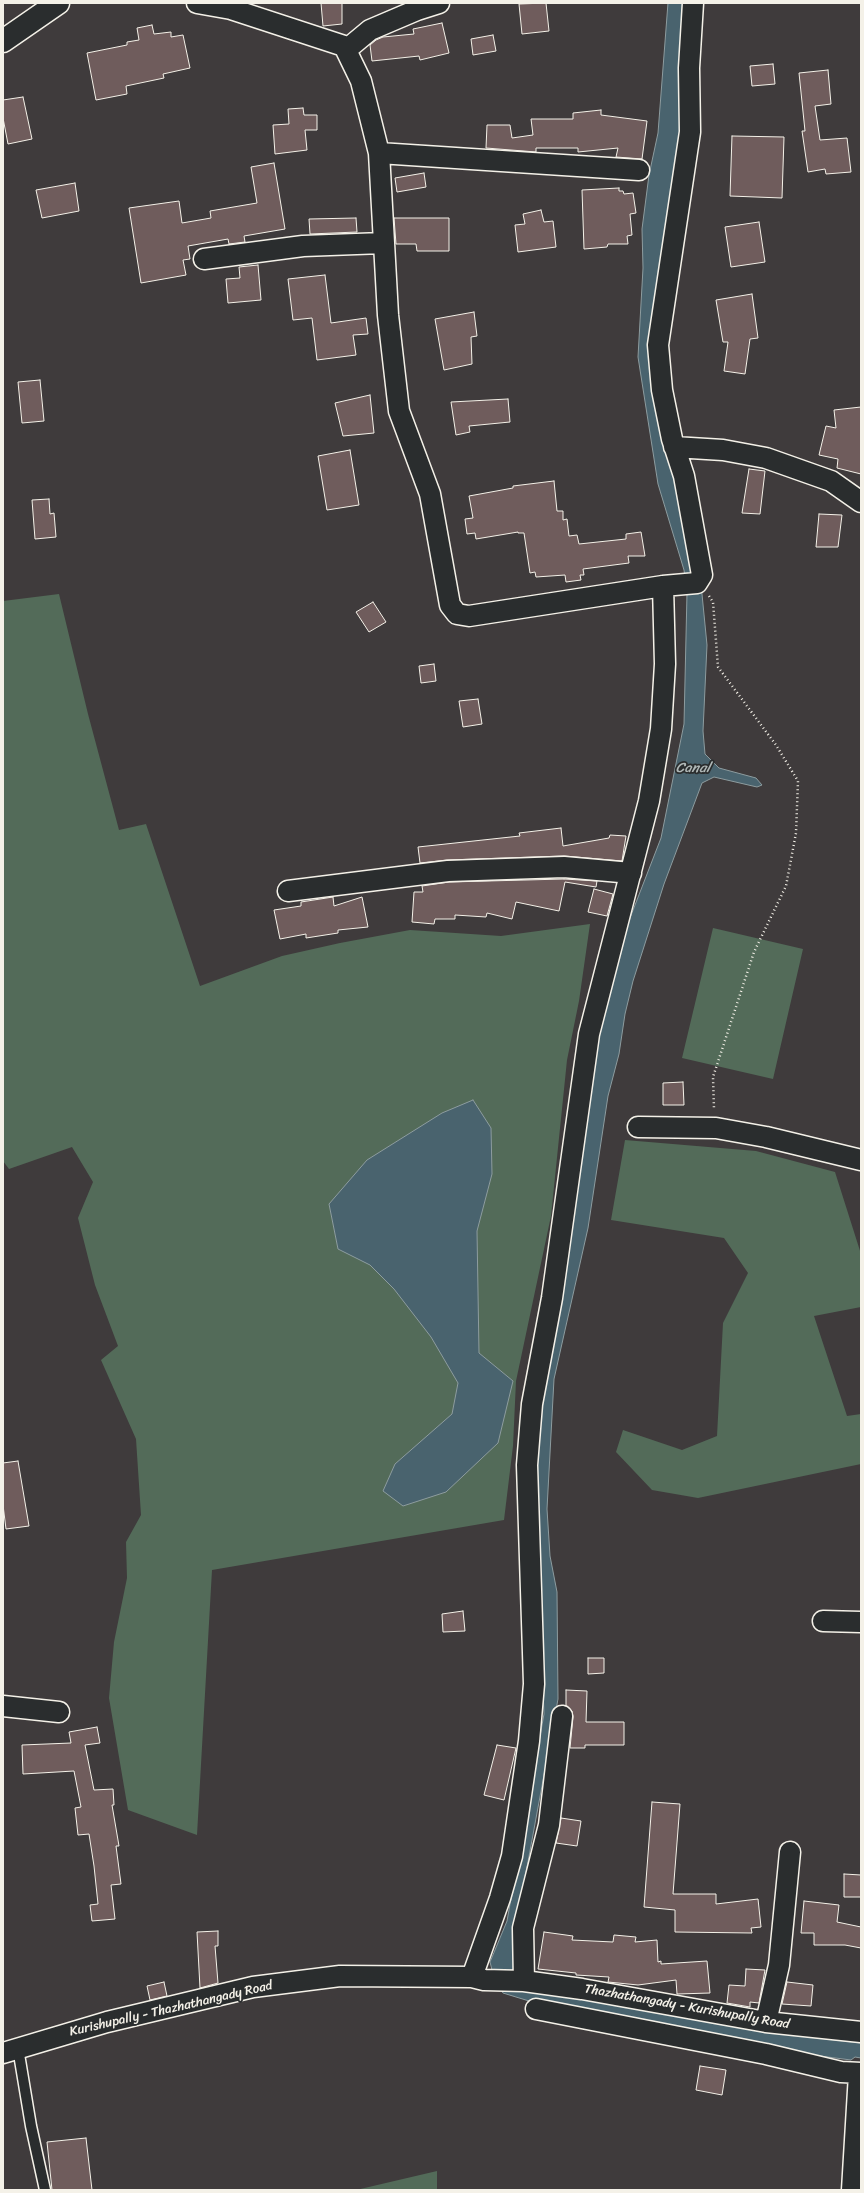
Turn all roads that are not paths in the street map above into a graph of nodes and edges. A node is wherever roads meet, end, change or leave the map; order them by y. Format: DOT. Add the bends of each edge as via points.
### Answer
graph roads {
  1 [pos="58,3"];
  2 [pos="197,3"];
  3 [pos="439,3"];
  4 [pos="693,3"];
  5 [pos="3,41"];
  6 [pos="346,50"];
  7 [pos="379,153"];
  8 [pos="639,170"];
  9 [pos="383,243"];
  10 [pos="204,259"];
  11 [pos="674,447"];
  12 [pos="861,502"];
  13 [pos="670,585"];
  14 [pos="631,873"];
  15 [pos="288,891"];
  16 [pos="638,1128"];
  17 [pos="861,1160"];
  18 [pos="823,1621"];
  19 [pos="861,1622"];
  20 [pos="3,1706"];
  21 [pos="59,1712"];
  22 [pos="562,1716"];
  23 [pos="790,1852"];
  24 [pos="478,1978"];
  25 [pos="518,1980"];
  26 [pos="536,2009"];
  27 [pos="766,2022"];
  28 [pos="861,2032"];
  29 [pos="11,2051"];
  30 [pos="860,2073"];
  31 [pos="45,2190"];
  32 [pos="852,2190"];
  1 -- 5 [label="main road"];
  2 -- 6 [label="street" via="231,9 344,46"];
  3 -- 6 [label="street" via="370,30"];
  4 -- 11 [label="street" via="689,68 690,132 658,345 662,390"];
  6 -- 7 [label="street" via="361,81"];
  7 -- 8 [label="street"];
  7 -- 9 [label="street"];
  9 -- 10 [label="street" via="303,246"];
  9 -- 13 [label="street" via="399,411 430,494 450,605 458,614 469,616"];
  11 -- 12 [label="street" via="723,450 766,458 831,481"];
  11 -- 13 [label="street" via="684,476 702,575 698,581"];
  13 -- 14 [label="street" via="661,728 649,801"];
  14 -- 15 [label="street" via="564,867 448,871"];
  14 -- 24 [label="street" via="589,1034 552,1298 532,1404 527,1465 534,1684 529,1742 512,1856"];
  16 -- 17 [label="street" via="716,1128"];
  18 -- 19 [label="street"];
  20 -- 21 [label="street"];
  22 -- 25 [label="street" via="549,1825 524,1928"];
  23 -- 27 [label="street" via="779,1965"];
  24 -- 25 [label="street, Kurishupally - Thazhathangady Road"];
  24 -- 29 [label="street, Kurishupally - Thazhathangady Road" via="340,1976 253,1987 107,2022"];
  25 -- 27 [label="street, Thazhathangady - Kurishupally Road" via="582,1988"];
  26 -- 30 [label="street" via="766,2054 841,2072"];
  27 -- 28 [label="street, Thazhathangady - Kurishupally Road"];
  29 -- 31 [label="lane"];
  30 -- 32 [label="street"];
}
